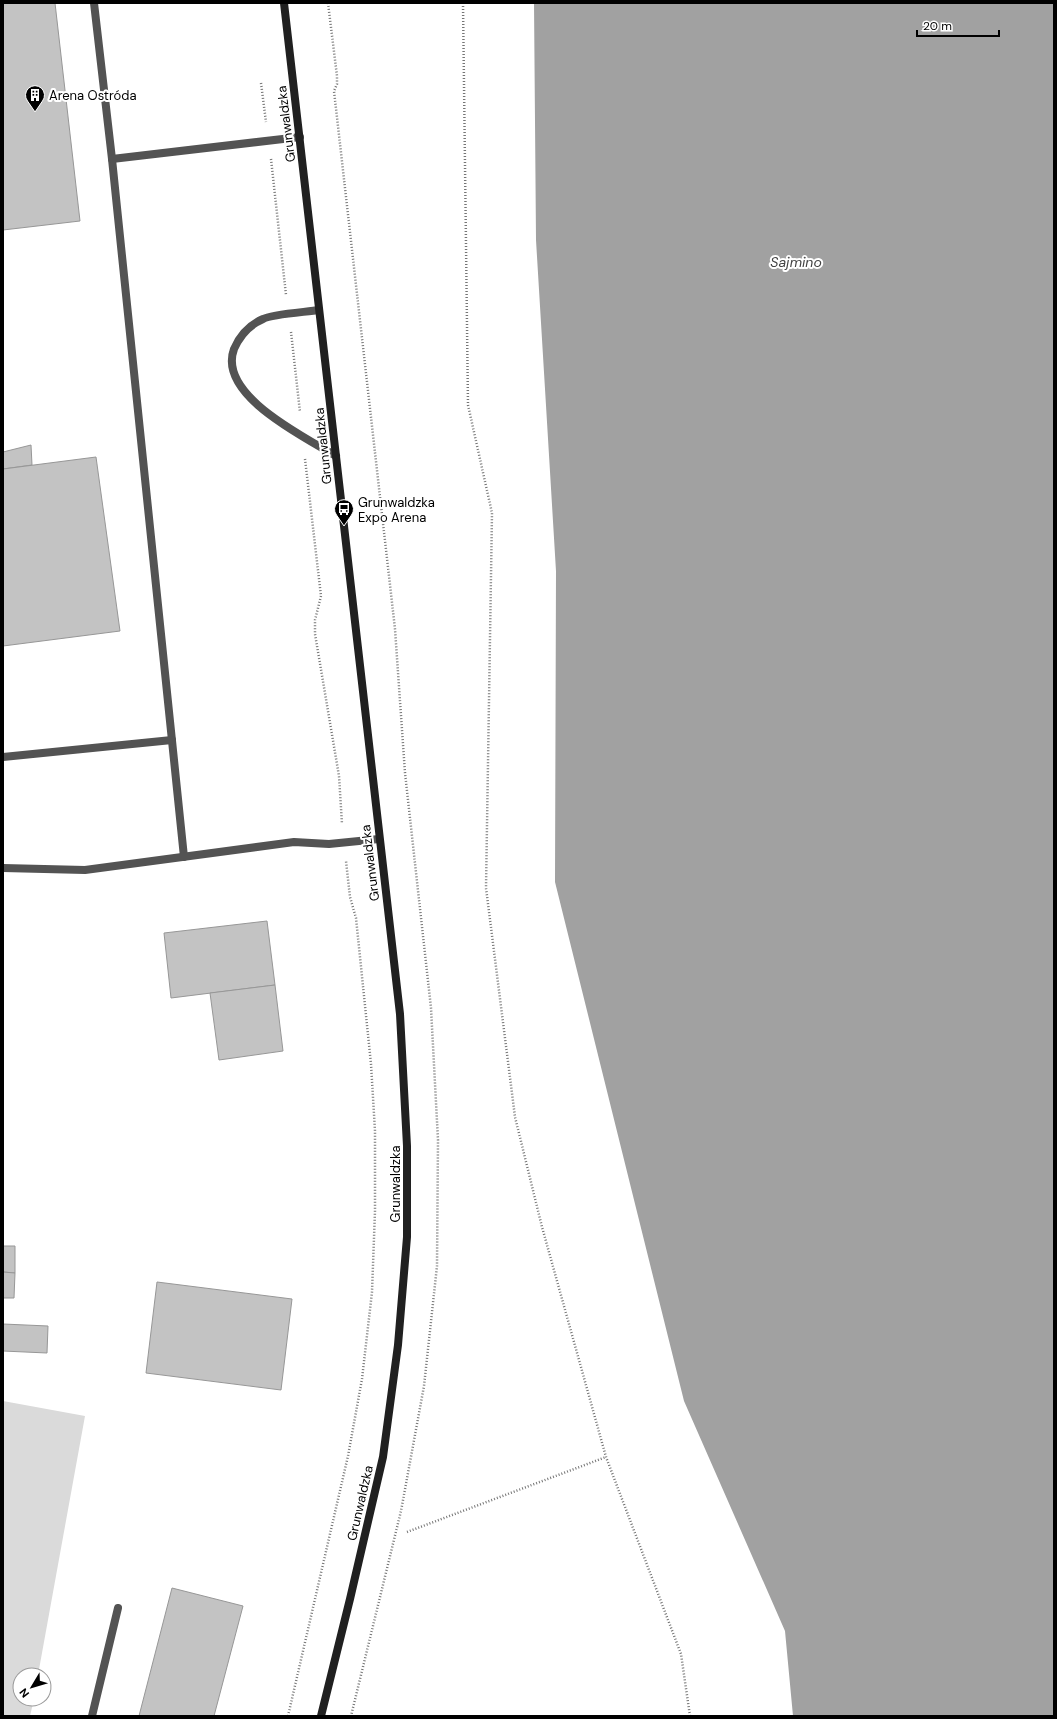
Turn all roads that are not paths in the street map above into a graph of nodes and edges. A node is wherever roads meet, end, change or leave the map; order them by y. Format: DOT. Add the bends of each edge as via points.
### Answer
graph roads {
  1 [pos="94,3"];
  2 [pos="284,3"];
  3 [pos="300,137"];
  4 [pos="112,160"];
  5 [pos="319,310"];
  6 [pos="336,456"];
  7 [pos="172,740"];
  8 [pos="3,757"];
  9 [pos="379,839"];
  10 [pos="184,857"];
  11 [pos="3,868"];
  12 [pos="118,1608"];
  13 [pos="92,1716"];
  14 [pos="321,1716"];
  1 -- 4 [label="lane"];
  2 -- 3 [label="main road, Grunwaldzka"];
  3 -- 4 [label="lane"];
  3 -- 5 [label="main road, Grunwaldzka"];
  4 -- 7 [label="lane"];
  5 -- 6 [label="main road, Grunwaldzka"];
  5 -- 6 [label="lane" via="264,318 247,329 238,341 232,356 235,373 242,389 269,415"];
  6 -- 9 [label="main road, Grunwaldzka"];
  7 -- 8 [label="lane"];
  7 -- 10 [label="lane"];
  9 -- 10 [label="lane" via="329,844 294,842"];
  9 -- 14 [label="main road, Grunwaldzka" via="400,1014 407,1146 407,1237 398,1345 383,1456"];
  10 -- 11 [label="lane" via="86,870"];
  12 -- 13 [label="lane"];
}
